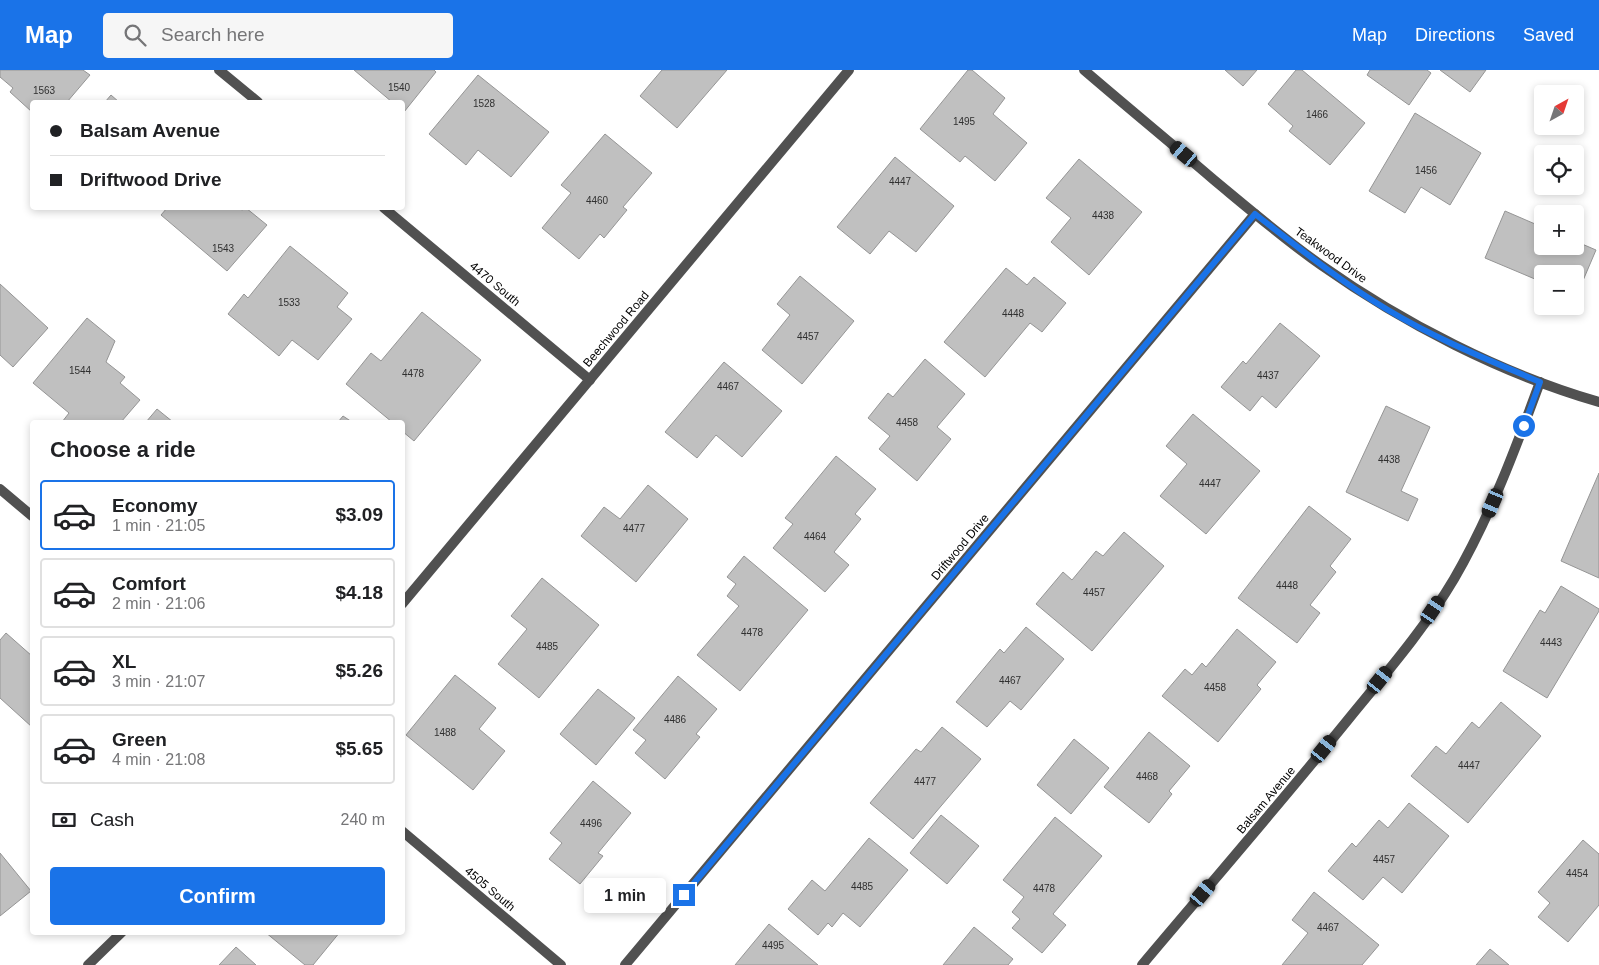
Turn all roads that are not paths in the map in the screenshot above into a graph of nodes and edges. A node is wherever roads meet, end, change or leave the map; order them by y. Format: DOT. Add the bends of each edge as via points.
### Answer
graph roads {
  1 [pos="219,70"];
  2 [pos="850,70"];
  3 [pos="1084,70"];
  4 [pos="256,100"];
  5 [pos="386,210"];
  6 [pos="1255,214"];
  7 [pos="590,380"];
  8 [pos="1540,382"];
  9 [pos="1599,402"];
  10 [pos="0,489"];
  11 [pos="30,514"];
  12 [pos="405,600"];
  13 [pos="405,834"];
  14 [pos="119,935"];
  15 [pos="88,965"];
  16 [pos="560,965"];
  17 [pos="625,965"];
  18 [pos="1142,965"];
  1 -- 4 [label="street"];
  2 -- 7 [label="street, Beechwood Road"];
  3 -- 6 [label="street, Teakwood Drive"];
  5 -- 7 [label="street, 4470 South"];
  6 -- 8 [label="street, Teakwood Drive" via="1320,265 1389,310 1464,349"];
  6 -- 17 [label="street, Driftwood Drive"];
  7 -- 12 [label="street, Beechwood Road"];
  8 -- 9 [label="street, Teakwood Drive"];
  8 -- 18 [label="street, Balsam Avenue" via="1486,520 1453,581 1414,638 1313,763"];
  10 -- 11 [label="street"];
  13 -- 16 [label="street, 4505 South"];
  14 -- 15 [label="street"];
}
